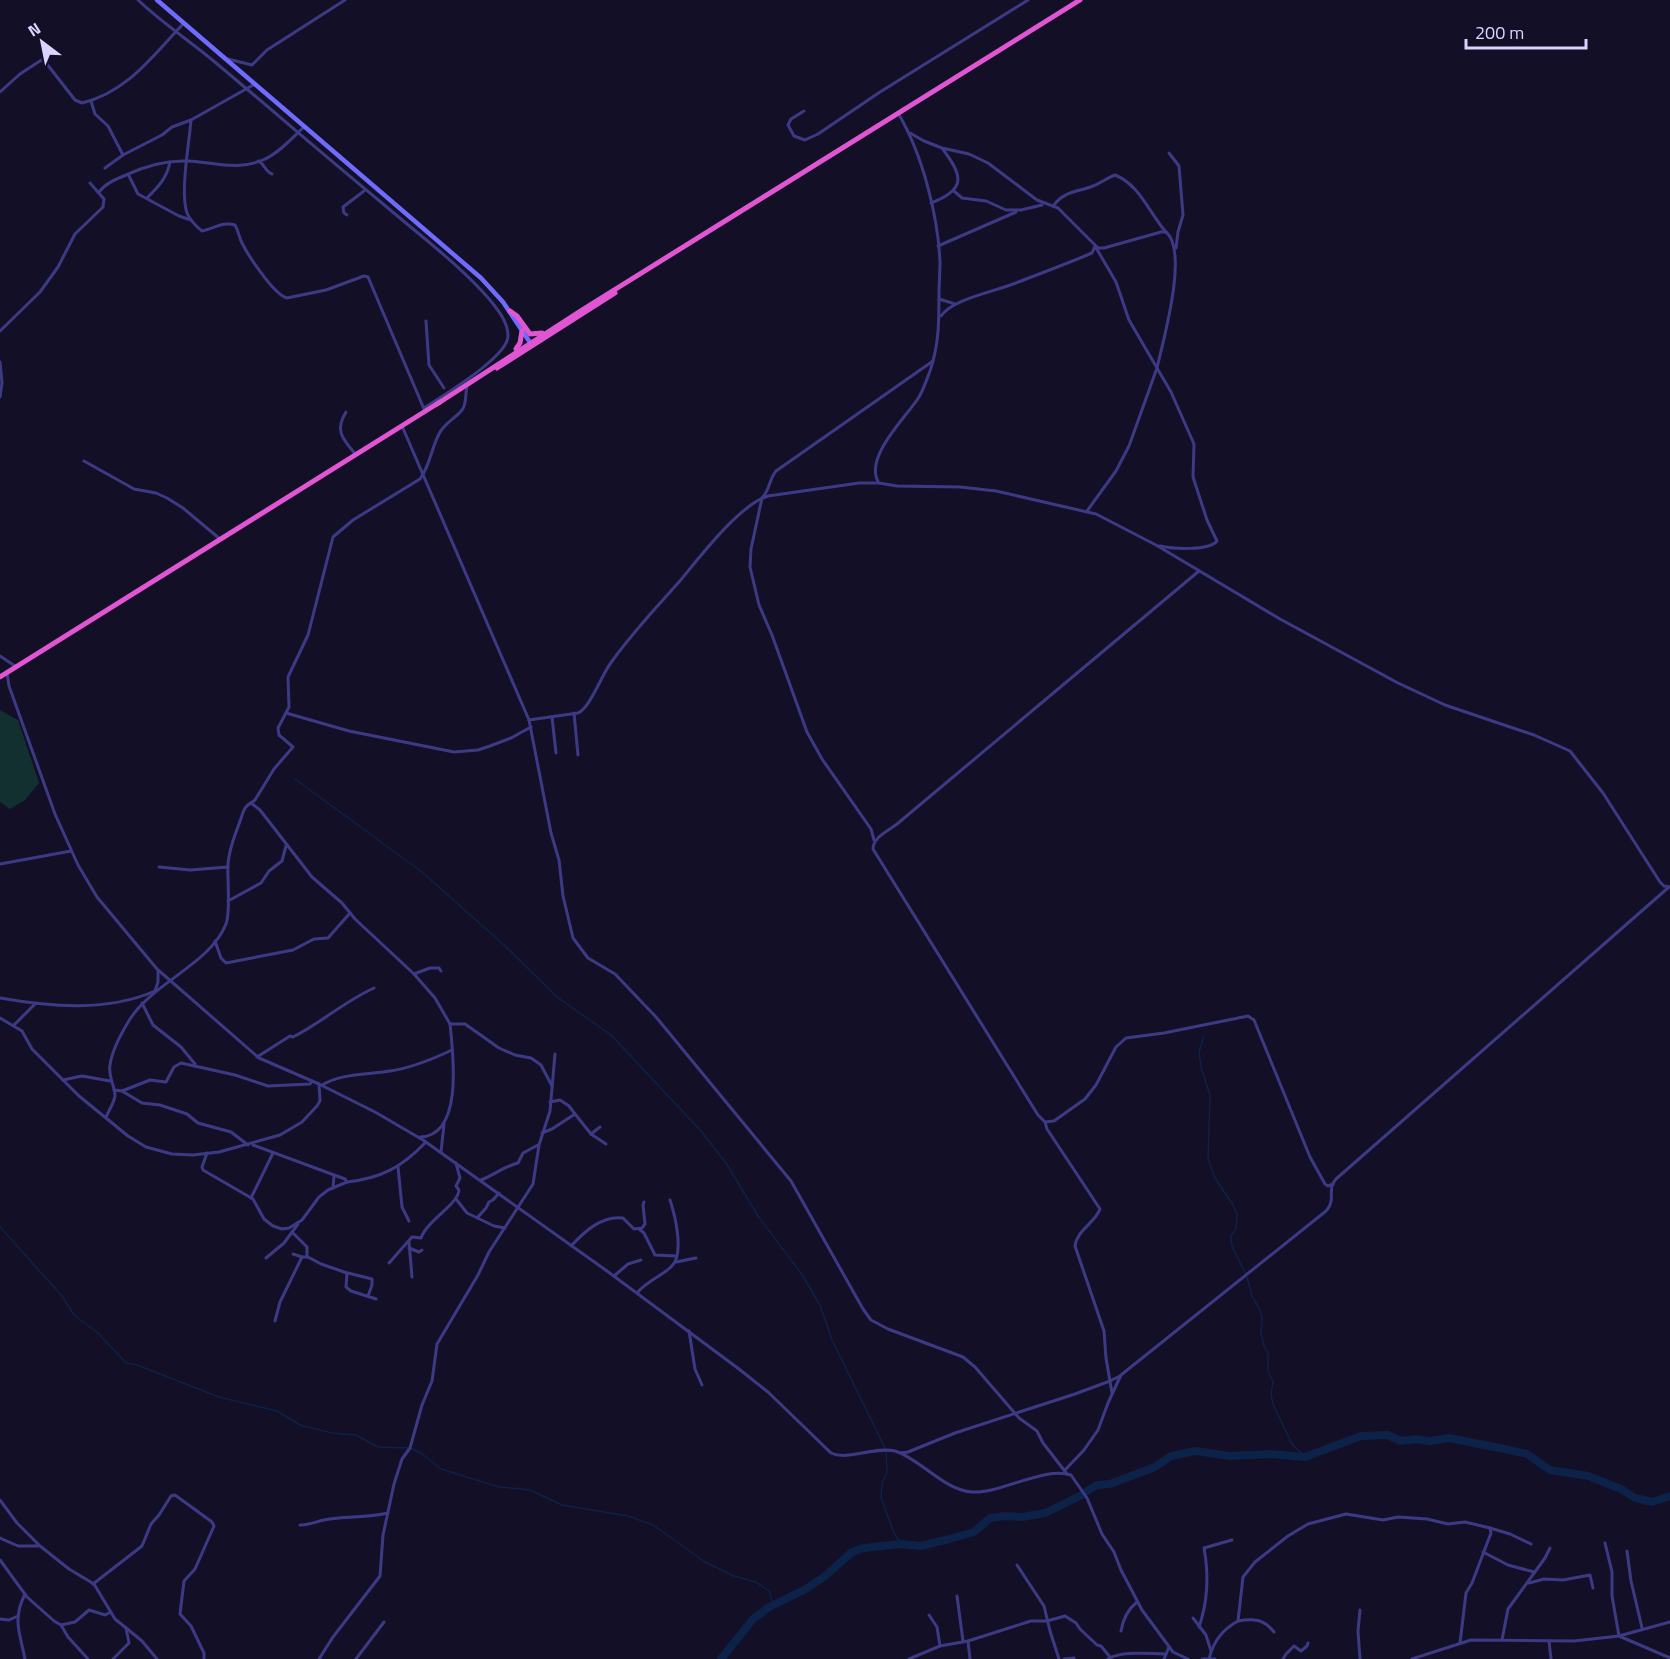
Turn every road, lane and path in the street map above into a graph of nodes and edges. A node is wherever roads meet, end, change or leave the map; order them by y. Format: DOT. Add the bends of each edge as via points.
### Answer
graph roads {
  1 [pos="138,0"];
  2 [pos="158,0"];
  3 [pos="345,0"];
  4 [pos="1028,0"];
  5 [pos="1080,0"];
  6 [pos="184,23"];
  7 [pos="177,31"];
  8 [pos="226,59"];
  9 [pos="250,66"];
  10 [pos="243,74"];
  11 [pos="255,84"];
  12 [pos="247,89"];
  13 [pos="0,92"];
  14 [pos="91,101"];
  15 [pos="804,111"];
  16 [pos="898,113"];
  17 [pos="190,120"];
  18 [pos="305,126"];
  19 [pos="909,132"];
  20 [pos="298,133"];
  21 [pos="942,148"];
  22 [pos="1169,153"];
  23 [pos="123,155"];
  24 [pos="188,161"];
  25 [pos="256,161"];
  26 [pos="170,162"];
  27 [pos="105,168"];
  28 [pos="128,174"];
  29 [pos="272,174"];
  30 [pos="90,183"];
  31 [pos="364,190"];
  32 [pos="954,191"];
  33 [pos="99,192"];
  34 [pos="147,198"];
  35 [pos="931,203"];
  36 [pos="1044,204"];
  37 [pos="1054,206"];
  38 [pos="1021,210"];
  39 [pos="347,215"];
  40 [pos="191,219"];
  41 [pos="1166,232"];
  42 [pos="938,246"];
  43 [pos="1095,246"];
  44 [pos="1176,250"];
  45 [pos="638,276"];
  46 [pos="939,299"];
  47 [pos="956,304"];
  48 [pos="510,311"];
  49 [pos="940,317"];
  50 [pos="426,321"];
  51 [pos="560,324"];
  52 [pos="0,331"];
  53 [pos="522,331"];
  54 [pos="531,344"];
  55 [pos="933,361"];
  56 [pos="0,362"];
  57 [pos="493,366"];
  58 [pos="1157,368"];
  59 [pos="467,387"];
  60 [pos="444,388"];
  61 [pos="0,397"];
  62 [pos="437,404"];
  63 [pos="424,409"];
  64 [pos="346,412"];
  65 [pos="402,426"];
  66 [pos="356,455"];
  67 [pos="84,461"];
  68 [pos="424,474"];
  69 [pos="879,483"];
  70 [pos="762,498"];
  71 [pos="1087,512"];
  72 [pos="220,539"];
  73 [pos="1156,545"];
  74 [pos="1199,571"];
  75 [pos="0,656"];
  76 [pos="16,667"];
  77 [pos="7,673"];
  78 [pos="0,677"];
  79 [pos="286,713"];
  80 [pos="574,713"];
  81 [pos="552,717"];
  82 [pos="529,720"];
  83 [pos="531,727"];
  84 [pos="556,753"];
  85 [pos="578,756"];
  86 [pos="251,802"];
  87 [pos="874,842"];
  88 [pos="286,846"];
  89 [pos="71,851"];
  90 [pos="0,864"];
  91 [pos="159,867"];
  92 [pos="228,867"];
  93 [pos="1669,887"];
  94 [pos="228,901"];
  95 [pos="350,913"];
  96 [pos="215,941"];
  97 [pos="157,969"];
  98 [pos="441,971"];
  99 [pos="414,974"];
  100 [pos="170,980"];
  101 [pos="374,988"];
  102 [pos="155,991"];
  103 [pos="0,998"];
  104 [pos="37,1002"];
  105 [pos="142,1003"];
  106 [pos="0,1018"];
  107 [pos="450,1024"];
  108 [pos="14,1025"];
  109 [pos="452,1050"];
  110 [pos="555,1054"];
  111 [pos="257,1057"];
  112 [pos="195,1066"];
  113 [pos="63,1080"];
  114 [pos="110,1081"];
  115 [pos="312,1082"];
  116 [pos="320,1085"];
  117 [pos="552,1086"];
  118 [pos="114,1090"];
  119 [pos="122,1091"];
  120 [pos="550,1101"];
  121 [pos="575,1114"];
  122 [pos="106,1117"];
  123 [pos="444,1122"];
  124 [pos="1045,1122"];
  125 [pos="600,1128"];
  126 [pos="542,1133"];
  127 [pos="591,1134"];
  128 [pos="418,1137"];
  129 [pos="426,1142"];
  130 [pos="606,1144"];
  131 [pos="250,1145"];
  132 [pos="539,1145"];
  133 [pos="441,1152"];
  134 [pos="207,1153"];
  135 [pos="273,1153"];
  136 [pos="456,1163"];
  137 [pos="398,1167"];
  138 [pos="334,1176"];
  139 [pos="481,1180"];
  140 [pos="348,1182"];
  141 [pos="1332,1184"];
  142 [pos="333,1188"];
  143 [pos="499,1193"];
  144 [pos="251,1198"];
  145 [pos="456,1199"];
  146 [pos="670,1200"];
  147 [pos="644,1202"];
  148 [pos="518,1208"];
  149 [pos="477,1218"];
  150 [pos="301,1221"];
  151 [pos="409,1221"];
  152 [pos="505,1228"];
  153 [pos="639,1229"];
  154 [pos="292,1232"];
  155 [pos="410,1241"];
  156 [pos="571,1246"];
  157 [pos="409,1248"];
  158 [pos="422,1250"];
  159 [pos="293,1254"];
  160 [pos="677,1256"];
  161 [pos="302,1257"];
  162 [pos="307,1257"];
  163 [pos="266,1258"];
  164 [pos="696,1258"];
  165 [pos="641,1260"];
  166 [pos="676,1262"];
  167 [pos="388,1263"];
  168 [pos="347,1272"];
  169 [pos="614,1276"];
  170 [pos="412,1277"];
  171 [pos="637,1293"];
  172 [pos="368,1296"];
  173 [pos="376,1299"];
  174 [pos="275,1321"];
  175 [pos="689,1331"];
  176 [pos="1121,1375"];
  177 [pos="1110,1382"];
  178 [pos="702,1385"];
  179 [pos="1112,1393"];
  180 [pos="1016,1413"];
  181 [pos="899,1453"];
  182 [pos="1066,1472"];
  183 [pos="0,1500"];
  184 [pos="388,1514"];
  185 [pos="300,1525"];
  186 [pos="1490,1528"];
  187 [pos="0,1538"];
  188 [pos="1232,1540"];
  189 [pos="1605,1543"];
  190 [pos="1531,1544"];
  191 [pos="40,1546"];
  192 [pos="1550,1548"];
  193 [pos="1627,1551"];
  194 [pos="1483,1552"];
  195 [pos="0,1560"];
  196 [pos="1017,1565"];
  197 [pos="1534,1572"];
  198 [pos="93,1584"];
  199 [pos="1527,1584"];
  200 [pos="1593,1588"];
  201 [pos="25,1593"];
  202 [pos="957,1596"];
  203 [pos="1137,1602"];
  204 [pos="1360,1610"];
  205 [pos="110,1612"];
  206 [pos="929,1615"];
  207 [pos="18,1616"];
  208 [pos="1193,1618"];
  209 [pos="0,1619"];
  210 [pos="1047,1621"];
  211 [pos="1238,1621"];
  212 [pos="384,1622"];
  213 [pos="1670,1622"];
  214 [pos="61,1625"];
  215 [pos="1199,1627"];
  216 [pos="1642,1628"];
  217 [pos="126,1629"];
  218 [pos="1121,1631"];
  219 [pos="1274,1632"];
  220 [pos="1619,1636"];
  221 [pos="1502,1640"];
  222 [pos="963,1641"];
  223 [pos="968,1641"];
  224 [pos="1549,1641"];
  225 [pos="1308,1642"];
  226 [pos="1460,1643"];
  227 [pos="940,1646"];
  228 [pos="1169,1646"];
  229 [pos="1211,1651"];
  230 [pos="1658,1652"];
  231 [pos="1166,1654"];
  232 [pos="1074,1658"];
  233 [pos="1109,1658"];
  234 [pos="1670,1658"];
  235 [pos="25,1659"];
  236 [pos="88,1659"];
  237 [pos="113,1659"];
  238 [pos="157,1659"];
  239 [pos="204,1659"];
  240 [pos="319,1659"];
  241 [pos="356,1659"];
  242 [pos="909,1659"];
  243 [pos="970,1659"];
  244 [pos="1059,1659"];
  245 [pos="1064,1659"];
  246 [pos="1164,1659"];
  247 [pos="1188,1659"];
  248 [pos="1202,1659"];
  249 [pos="1209,1659"];
  250 [pos="1215,1659"];
  251 [pos="1283,1659"];
  252 [pos="1360,1659"];
  253 [pos="1412,1659"];
  254 [pos="1551,1659"];
  255 [pos="1655,1659"];
  1 -- 7 [label="street"];
  2 -- 6 [label="main road"];
  3 -- 9 [label="street" via="267,50"];
  4 -- 15 [label="street" via="805,140 794,136 788,125"];
  5 -- 16 [label="highway"];
  6 -- 7 [label="street"];
  6 -- 8 [label="main road"];
  7 -- 12 [label="street"];
  7 -- 14 [label="street" via="128,81"];
  8 -- 9 [label="street"];
  8 -- 10 [label="main road"];
  9 -- 10 [label="street"];
  10 -- 11 [label="main road"];
  11 -- 12 [label="street"];
  11 -- 18 [label="main road"];
  12 -- 17 [label="street"];
  12 -- 20 [label="street"];
  13 -- 14 [label="street" via="43,59 75,100 82,104"];
  14 -- 23 [label="street" via="95,114 108,126"];
  16 -- 19 [label="street"];
  16 -- 45 [label="highway"];
  17 -- 23 [label="street"];
  17 -- 24 [label="street"];
  18 -- 20 [label="street"];
  18 -- 48 [label="main road" via="481,278"];
  19 -- 21 [label="street"];
  19 -- 35 [label="street"];
  20 -- 25 [label="street" via="266,159"];
  20 -- 63 [label="street" via="443,255 489,299 506,325 505,345 482,370"];
  21 -- 32 [label="street" via="959,175"];
  21 -- 36 [label="street" via="979,158"];
  22 -- 44 [label="street" via="1179,166 1183,215"];
  23 -- 27 [label="street"];
  24 -- 25 [label="street" via="227,167"];
  24 -- 26 [label="street"];
  24 -- 40 [label="street" via="184,186"];
  25 -- 29 [label="street"];
  26 -- 28 [label="street"];
  26 -- 34 [label="street" via="165,179"];
  28 -- 33 [label="street" via="106,184"];
  28 -- 34 [label="street" via="138,194"];
  30 -- 33 [label="street"];
  31 -- 39 [label="street" via="344,207"];
  32 -- 35 [label="street"];
  32 -- 38 [label="street" via="962,198"];
  33 -- 52 [label="street" via="104,199 103,207 75,234 40,292"];
  34 -- 40 [label="street"];
  35 -- 42 [label="street"];
  36 -- 37 [label="street"];
  36 -- 38 [label="street"];
  37 -- 41 [label="street" via="1062,196 1115,175 1149,207"];
  37 -- 43 [label="street"];
  38 -- 42 [label="street"];
  40 -- 63 [label="street" via="202,231 218,225 235,225 241,242 282,297 326,290 368,277"];
  41 -- 43 [label="street" via="1104,248"];
  41 -- 44 [label="street"];
  42 -- 46 [label="street"];
  43 -- 47 [label="street" via="1086,255"];
  43 -- 58 [label="street" via="1116,282 1129,320"];
  44 -- 58 [label="street" via="1168,323"];
  45 -- 51 [label="highway"];
  45 -- 54 [label="highway"];
  46 -- 47 [label="street"];
  46 -- 49 [label="street"];
  47 -- 49 [label="street"];
  48 -- 51 [label="highway" via="530,334 537,335"];
  48 -- 53 [label="main road"];
  49 -- 55 [label="street"];
  50 -- 60 [label="street" via="430,370"];
  51 -- 54 [label="highway"];
  53 -- 54 [label="main road"];
  53 -- 57 [label="highway" via="518,346"];
  54 -- 57 [label="highway"];
  54 -- 59 [label="highway"];
  55 -- 69 [label="street" via="920,395 881,452 875,470"];
  55 -- 70 [label="street" via="779,468"];
  56 -- 61 [label="street"];
  57 -- 62 [label="highway"];
  58 -- 71 [label="street" via="1129,446"];
  58 -- 73 [label="street" via="1194,444 1193,477 1217,542 1190,548"];
  59 -- 62 [label="highway"];
  59 -- 68 [label="street" via="463,409 440,431"];
  62 -- 63 [label="highway"];
  63 -- 65 [label="highway"];
  64 -- 66 [label="street" via="339,428"];
  65 -- 66 [label="highway"];
  65 -- 68 [label="street"];
  66 -- 72 [label="highway"];
  67 -- 72 [label="street" via="134,489 166,498"];
  68 -- 79 [label="street" via="414,484 353,519 333,537 308,635 288,677 290,701"];
  68 -- 82 [label="street"];
  69 -- 70 [label="street"];
  69 -- 71 [label="street" via="996,491"];
  70 -- 80 [label="street" via="723,531 659,603 606,669 584,710"];
  70 -- 87 [label="street" via="750,567 759,605 807,732 871,829"];
  71 -- 73 [label="street"];
  72 -- 76 [label="highway"];
  73 -- 74 [label="street"];
  74 -- 87 [label="street"];
  74 -- 93 [label="street" via="1414,690 1570,751 1660,882"];
  75 -- 76 [label="street"];
  76 -- 77 [label="highway"];
  77 -- 78 [label="highway"];
  77 -- 89 [label="street" via="21,722"];
  79 -- 83 [label="street" via="384,739 454,752 478,750"];
  79 -- 86 [label="street" via="278,732 292,747"];
  80 -- 81 [label="street"];
  80 -- 85 [label="street"];
  81 -- 82 [label="street"];
  81 -- 84 [label="street"];
  82 -- 83 [label="street"];
  83 -- 180 [label="street" via="563,896 573,938 580,949 615,974 656,1017 791,1181 871,1320 963,1357"];
  86 -- 88 [label="street"];
  86 -- 92 [label="street" via="245,807 233,838"];
  87 -- 124 [label="street" via="874,854"];
  88 -- 94 [label="street" via="282,861 257,887"];
  88 -- 95 [label="street"];
  89 -- 90 [label="street"];
  89 -- 97 [label="street" via="97,897"];
  91 -- 92 [label="street"];
  92 -- 94 [label="street"];
  93 -- 141 [label="street"];
  94 -- 96 [label="street" via="228,920"];
  95 -- 96 [label="street" via="328,938 314,939 293,950 226,963"];
  95 -- 99 [label="street"];
  96 -- 100 [label="street"];
  97 -- 100 [label="street"];
  97 -- 102 [label="street"];
  98 -- 99 [label="street" via="430,968"];
  99 -- 107 [label="street" via="441,1006"];
  100 -- 102 [label="street"];
  100 -- 111 [label="street"];
  101 -- 111 [label="street"];
  102 -- 104 [label="street" via="99,1005"];
  102 -- 105 [label="street"];
  103 -- 104 [label="street"];
  104 -- 108 [label="street"];
  105 -- 112 [label="street" via="153,1025 181,1047"];
  105 -- 114 [label="street" via="113,1052"];
  106 -- 108 [label="street"];
  107 -- 109 [label="street"];
  107 -- 117 [label="street" via="465,1024 499,1048 531,1058 541,1065"];
  108 -- 113 [label="street"];
  109 -- 116 [label="street" via="399,1070 350,1075"];
  109 -- 123 [label="street" via="453,1082"];
  110 -- 117 [label="street"];
  111 -- 115 [label="street"];
  112 -- 115 [label="street" via="268,1086"];
  112 -- 119 [label="street" via="177,1064 166,1082 150,1080"];
  113 -- 114 [label="street" via="82,1076"];
  113 -- 122 [label="street"];
  114 -- 118 [label="street"];
  115 -- 116 [label="street"];
  116 -- 128 [label="street"];
  116 -- 131 [label="street" via="320,1101 302,1122 280,1136"];
  117 -- 120 [label="street"];
  118 -- 119 [label="street"];
  118 -- 122 [label="street"];
  119 -- 131 [label="street" via="142,1103 160,1105 187,1114 198,1123 231,1132"];
  120 -- 121 [label="street" via="561,1101"];
  120 -- 126 [label="street"];
  121 -- 126 [label="street"];
  121 -- 127 [label="street"];
  122 -- 134 [label="street" via="146,1147 180,1155"];
  123 -- 128 [label="street" via="432,1135"];
  123 -- 133 [label="street"];
  124 -- 141 [label="street" via="1054,1121 1085,1098 1116,1047 1126,1038 1248,1016 1254,1020 1310,1157 1325,1184"];
  124 -- 177 [label="street" via="1100,1209 1075,1246 1104,1331"];
  125 -- 127 [label="street"];
  126 -- 132 [label="street"];
  127 -- 130 [label="street"];
  128 -- 129 [label="street"];
  129 -- 133 [label="street"];
  129 -- 137 [label="street"];
  131 -- 134 [label="street"];
  131 -- 135 [label="street"];
  132 -- 139 [label="street" via="523,1153 518,1163"];
  132 -- 148 [label="street" via="533,1184"];
  133 -- 136 [label="street"];
  134 -- 144 [label="street" via="203,1170"];
  135 -- 138 [label="street"];
  135 -- 144 [label="street"];
  136 -- 139 [label="street"];
  136 -- 145 [label="street" via="460,1178"];
  137 -- 140 [label="street" via="367,1180"];
  137 -- 151 [label="street" via="401,1202"];
  138 -- 140 [label="street"];
  138 -- 142 [label="street"];
  139 -- 143 [label="street"];
  140 -- 142 [label="street"];
  141 -- 176 [label="street" via="1333,1202 1326,1211"];
  142 -- 150 [label="street" via="320,1197"];
  143 -- 148 [label="street"];
  143 -- 149 [label="street"];
  144 -- 150 [label="street" via="264,1219 277,1228 289,1228"];
  145 -- 149 [label="street"];
  145 -- 155 [label="street" via="424,1230 421,1238 413,1237"];
  146 -- 160 [label="street" via="678,1238"];
  147 -- 153 [label="street" via="645,1224"];
  148 -- 152 [label="street"];
  148 -- 156 [label="street"];
  149 -- 152 [label="street"];
  150 -- 154 [label="street"];
  152 -- 184 [label="street" via="440,1338 432,1381 410,1448 400,1466"];
  153 -- 156 [label="street" via="623,1218 607,1219"];
  153 -- 160 [label="street" via="655,1255"];
  154 -- 162 [label="street" via="307,1247"];
  154 -- 163 [label="street"];
  155 -- 157 [label="street"];
  155 -- 167 [label="street"];
  156 -- 169 [label="street"];
  157 -- 158 [label="street"];
  157 -- 170 [label="street"];
  159 -- 161 [label="street"];
  160 -- 166 [label="street"];
  161 -- 162 [label="street"];
  161 -- 174 [label="street"];
  162 -- 168 [label="street"];
  164 -- 166 [label="street"];
  165 -- 169 [label="street" via="628,1263"];
  166 -- 171 [label="street"];
  168 -- 172 [label="street" via="346,1287"];
  168 -- 172 [label="street" via="372,1279"];
  169 -- 171 [label="street"];
  171 -- 175 [label="street"];
  172 -- 173 [label="street"];
  175 -- 178 [label="street" via="695,1369"];
  175 -- 181 [label="street" via="768,1392 831,1454 876,1450"];
  176 -- 177 [label="street"];
  176 -- 179 [label="street"];
  177 -- 179 [label="street"];
  177 -- 180 [label="street"];
  179 -- 182 [label="street" via="1098,1430"];
  180 -- 181 [label="street"];
  180 -- 182 [label="street" via="1037,1431"];
  181 -- 182 [label="street" via="945,1482 970,1492"];
  182 -- 203 [label="street" via="1087,1498"];
  183 -- 191 [label="street"];
  184 -- 185 [label="street"];
  184 -- 240 [label="street" via="380,1576"];
  186 -- 190 [label="street"];
  186 -- 194 [label="street"];
  186 -- 211 [label="street" via="1465,1522 1448,1524 1398,1517 1383,1520 1346,1514 1308,1524 1255,1562 1243,1577"];
  187 -- 191 [label="street" via="18,1546"];
  188 -- 215 [label="street" via="1204,1548 1207,1587"];
  189 -- 220 [label="street"];
  191 -- 198 [label="street"];
  192 -- 197 [label="street"];
  193 -- 216 [label="street"];
  194 -- 197 [label="street" via="1508,1566"];
  194 -- 226 [label="street" via="1466,1593"];
  195 -- 201 [label="street"];
  196 -- 210 [label="street" via="1044,1606"];
  197 -- 199 [label="street"];
  198 -- 205 [label="street"];
  198 -- 239 [label="street" via="142,1546 151,1524 175,1495 214,1526 195,1569 184,1581 180,1614 191,1626"];
  199 -- 200 [label="street" via="1590,1575"];
  199 -- 221 [label="street" via="1508,1610"];
  201 -- 207 [label="street"];
  201 -- 214 [label="street"];
  202 -- 222 [label="street"];
  203 -- 218 [label="street" via="1124,1618"];
  203 -- 228 [label="street"];
  204 -- 252 [label="street"];
  205 -- 214 [label="street" via="105,1615 89,1610 75,1622"];
  205 -- 217 [label="street"];
  206 -- 227 [label="street" via="937,1627"];
  207 -- 209 [label="street"];
  207 -- 235 [label="street" via="16,1626"];
  208 -- 215 [label="street"];
  210 -- 223 [label="street" via="1031,1621"];
  210 -- 233 [label="street" via="1065,1616 1074,1621"];
  210 -- 244 [label="street"];
  211 -- 219 [label="street" via="1252,1618"];
  211 -- 229 [label="street" via="1223,1631"];
  212 -- 241 [label="street"];
  213 -- 216 [label="street"];
  214 -- 236 [label="street"];
  215 -- 229 [label="street"];
  216 -- 220 [label="street"];
  217 -- 237 [label="street" via="129,1643"];
  217 -- 238 [label="street"];
  220 -- 224 [label="street"];
  220 -- 230 [label="street"];
  221 -- 224 [label="street"];
  221 -- 226 [label="street"];
  222 -- 223 [label="street"];
  222 -- 227 [label="street"];
  223 -- 243 [label="street"];
  224 -- 254 [label="street"];
  225 -- 251 [label="street" via="1301,1651 1294,1646"];
  226 -- 253 [label="street"];
  227 -- 242 [label="street"];
  228 -- 231 [label="street"];
  228 -- 247 [label="street"];
  229 -- 249 [label="street"];
  230 -- 234 [label="street"];
  230 -- 255 [label="street"];
  231 -- 233 [label="street"];
  231 -- 246 [label="street"];
  232 -- 245 [label="street"];
  248 -- 249 [label="street"];
  249 -- 250 [label="street"];
}
